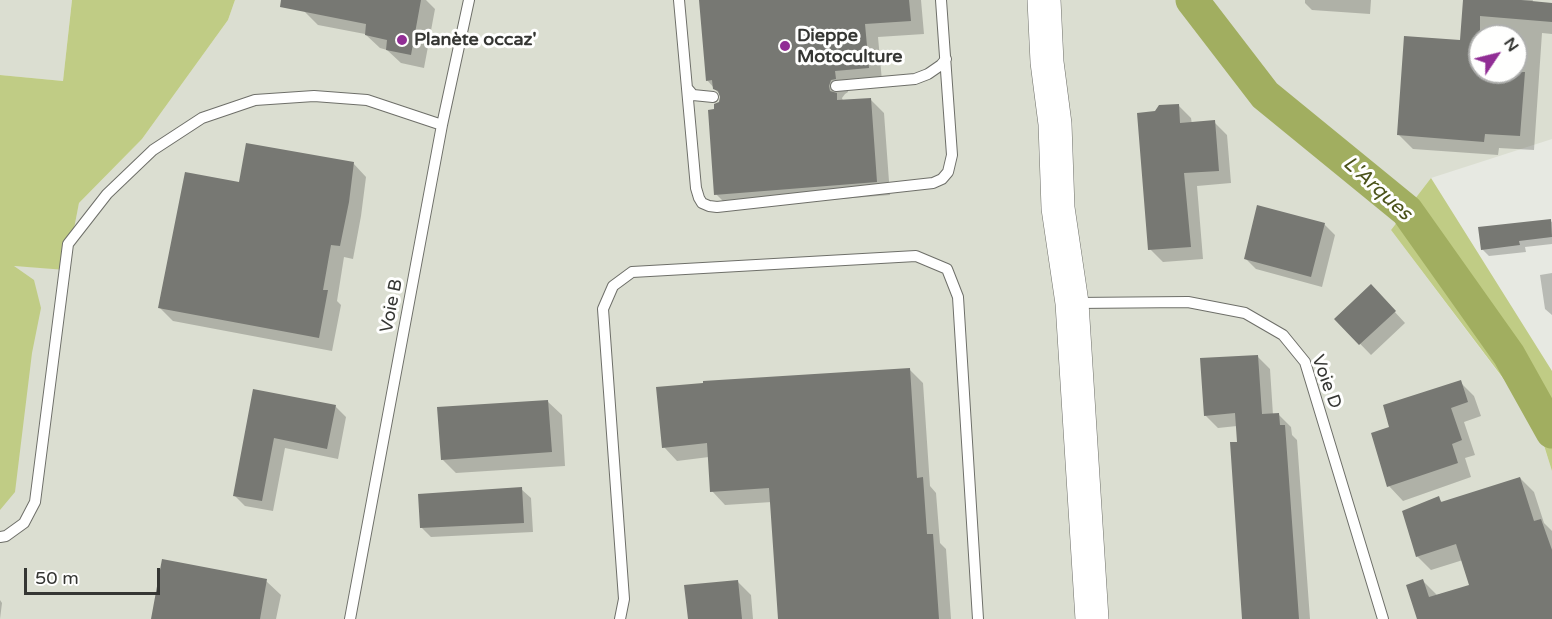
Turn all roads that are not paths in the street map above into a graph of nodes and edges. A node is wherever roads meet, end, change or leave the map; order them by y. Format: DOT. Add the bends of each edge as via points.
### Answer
graph roads {
  1 [pos="469,0"];
  2 [pos="679,0"];
  3 [pos="941,0"];
  4 [pos="1044,0"];
  5 [pos="1062,0"];
  6 [pos="946,59"];
  7 [pos="836,86"];
  8 [pos="687,88"];
  9 [pos="713,97"];
  10 [pos="1055,124"];
  11 [pos="442,125"];
  12 [pos="1072,303"];
  13 [pos="0,537"];
  14 [pos="350,619"];
  15 [pos="620,619"];
  16 [pos="978,619"];
  17 [pos="1092,619"];
  18 [pos="1383,619"];
  1 -- 11 [label="lane, Voie B"];
  2 -- 8 [label="lane"];
  3 -- 6 [label="lane"];
  4 -- 10 [label="main road"];
  5 -- 10 [label="main road" via="1064,44"];
  6 -- 7 [label="lane" via="915,79"];
  6 -- 8 [label="lane" via="952,155 948,172 933,183 717,207 702,203 696,188"];
  8 -- 9 [label="lane" via="693,95"];
  10 -- 12 [label="main road" via="1058,208"];
  11 -- 13 [label="lane" via="367,100 314,96 255,100 202,118 153,150 107,194 68,244 35,502 24,522"];
  11 -- 14 [label="lane, Voie B"];
  12 -- 17 [label="main road"];
  12 -- 18 [label="lane, Voie D" via="1188,302 1245,313 1283,335 1305,362"];
  15 -- 16 [label="lane" via="624,599 603,309 613,286 632,272 916,256 947,269 958,297"];
}
